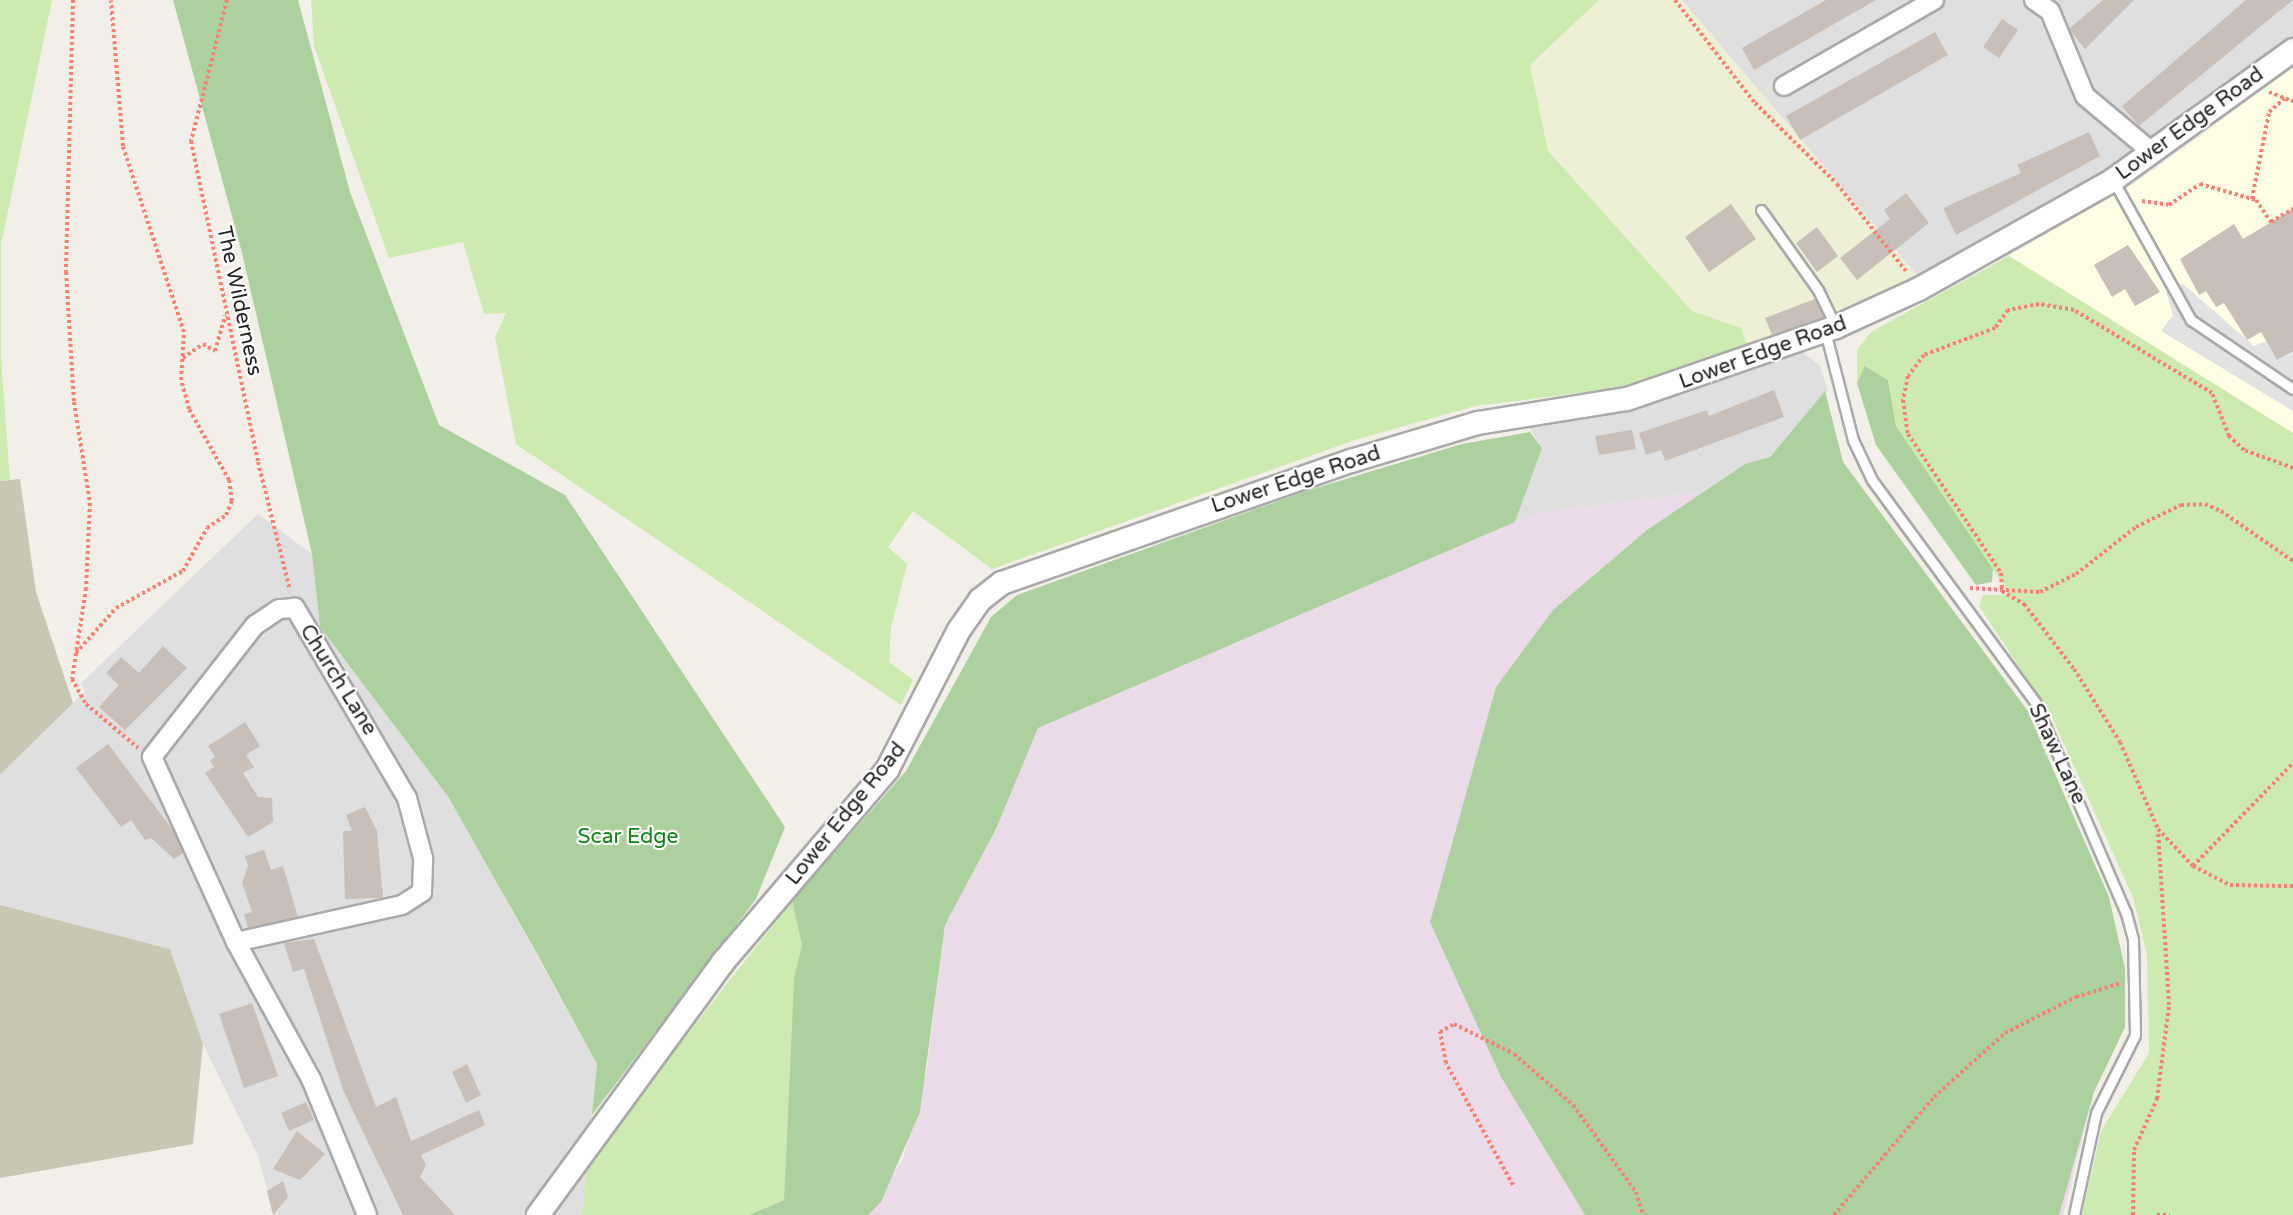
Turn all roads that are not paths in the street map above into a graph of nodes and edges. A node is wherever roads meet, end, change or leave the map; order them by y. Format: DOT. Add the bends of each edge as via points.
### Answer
graph roads {
  1 [pos="1934,0"];
  2 [pos="2034,0"];
  3 [pos="2055,6"];
  4 [pos="2293,50"];
  5 [pos="1784,86"];
  6 [pos="2153,153"];
  7 [pos="2119,189"];
  8 [pos="1761,210"];
  9 [pos="1831,329"];
  10 [pos="2293,389"];
  11 [pos="236,942"];
  12 [pos="367,1215"];
  13 [pos="538,1215"];
  14 [pos="2074,1215"];
  1 -- 5 [label="street"];
  2 -- 3 [label="street"];
  3 -- 6 [label="street" via="2085,96"];
  4 -- 6 [label="street, Lower Edge Road"];
  6 -- 7 [label="street, Lower Edge Road"];
  7 -- 9 [label="street, Lower Edge Road"];
  7 -- 10 [label="lane" via="2191,320"];
  8 -- 9 [label="lane, Shaw Lane" via="1818,290"];
  9 -- 13 [label="street, Lower Edge Road" via="1628,399 1478,423 1352,461 1127,536 989,592 959,630 887,770 723,962"];
  9 -- 14 [label="lane, Shaw Lane" via="1853,440 1868,470 2035,702 2126,913 2136,979 2135,1035 2096,1113"];
  11 -- 11 [label="street, Church Lane" via="402,905 422,892 423,858 407,798 295,608 279,609 255,625 189,703 152,757"];
  11 -- 12 [label="street" via="311,1079"];
}
